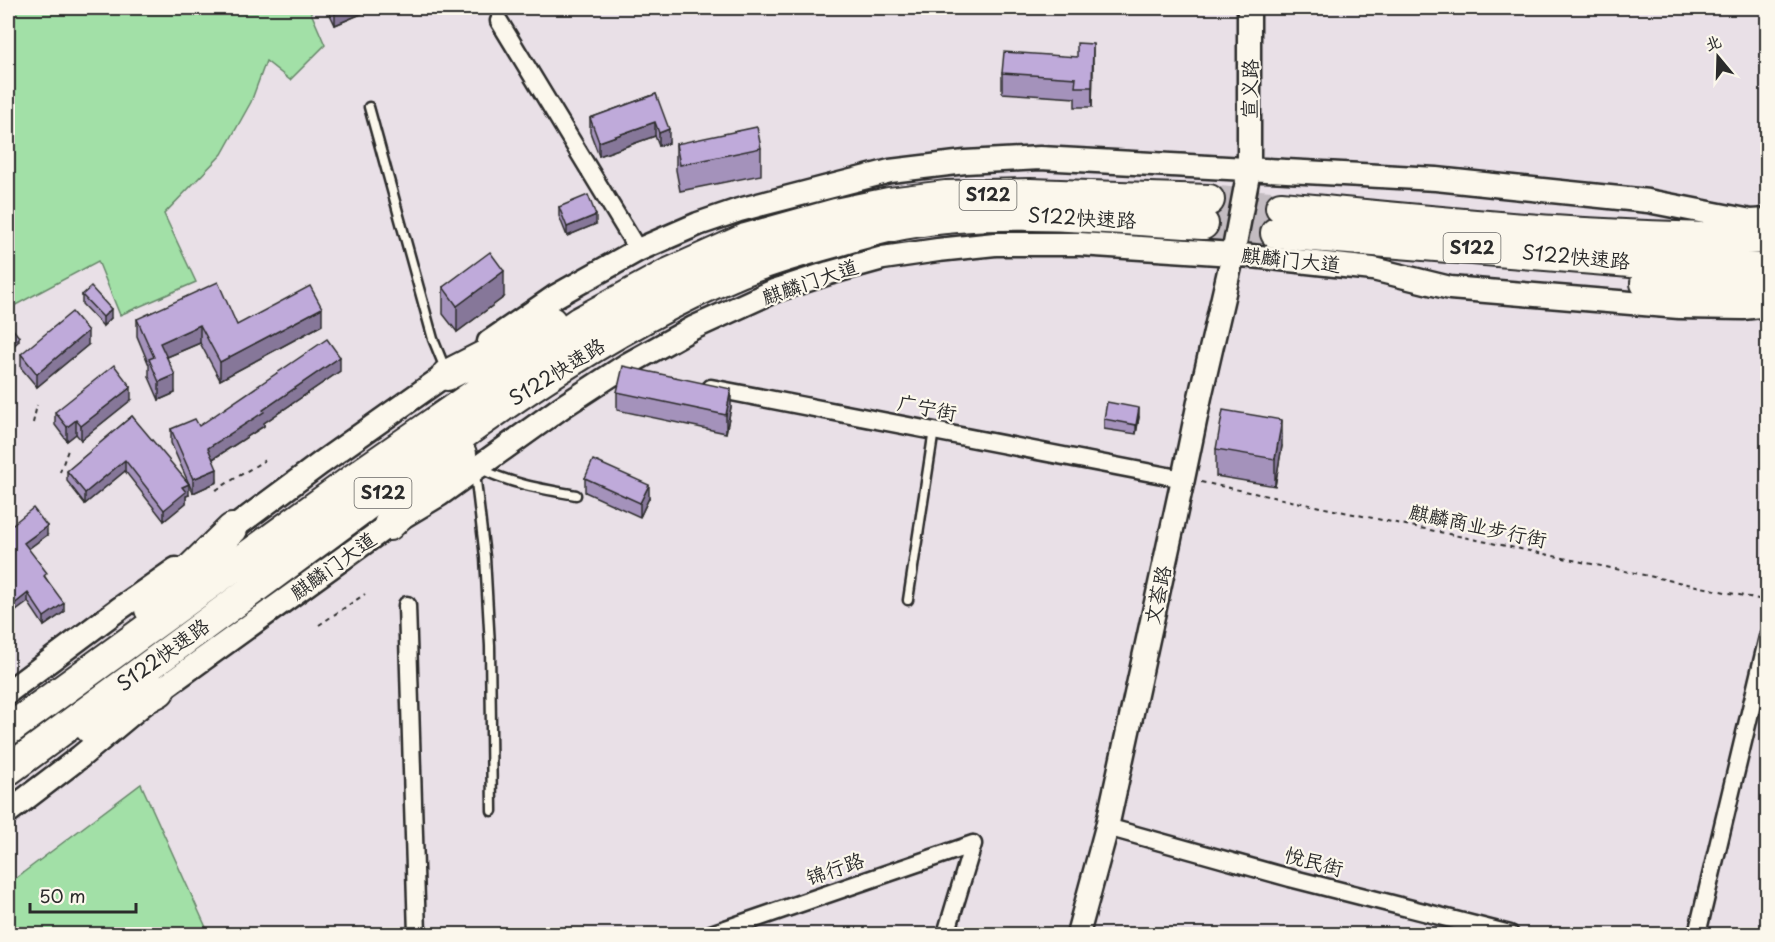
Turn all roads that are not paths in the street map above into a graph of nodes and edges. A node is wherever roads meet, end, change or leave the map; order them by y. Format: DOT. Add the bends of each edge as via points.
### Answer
graph roads {
  1 [pos="1249,8"];
  2 [pos="499,21"];
  3 [pos="369,107"];
  4 [pos="1249,170"];
  5 [pos="1441,222"];
  6 [pos="1762,227"];
  7 [pos="1419,243"];
  8 [pos="638,250"];
  9 [pos="1667,251"];
  10 [pos="1233,254"];
  11 [pos="1767,269"];
  12 [pos="668,274"];
  13 [pos="1767,293"];
  14 [pos="1767,305"];
  15 [pos="447,375"];
  16 [pos="699,385"];
  17 [pos="526,390"];
  18 [pos="934,430"];
  19 [pos="477,468"];
  20 [pos="1184,478"];
  21 [pos="576,495"];
  22 [pos="389,525"];
  23 [pos="232,530"];
  24 [pos="908,600"];
  25 [pos="406,605"];
  26 [pos="1767,637"];
  27 [pos="85,673"];
  28 [pos="159,691"];
  29 [pos="8,692"];
  30 [pos="8,730"];
  31 [pos="8,771"];
  32 [pos="492,811"];
  33 [pos="8,812"];
  34 [pos="1107,827"];
  35 [pos="417,934"];
  36 [pos="711,934"];
  37 [pos="946,934"];
  38 [pos="1078,934"];
  39 [pos="1510,934"];
  40 [pos="1697,934"];
  1 -- 4 [label="street, 宣义路"];
  2 -- 8 [label="street"];
  3 -- 15 [label="lane"];
  4 -- 6 [label="street" via="1448,180 1648,201"];
  4 -- 8 [label="street" via="1040,158 890,171 739,210"];
  4 -- 10 [label="street, 宣义路"];
  5 -- 6 [label="highway" via="1520,209"];
  5 -- 7 [label="highway, S122快速路 / S122" via="1278,220"];
  5 -- 9 [label="highway, S122快速路 / S122"];
  6 -- 9 [label="highway, S122快速路 / S122"];
  7 -- 9 [label="highway, S122快速路 / S122"];
  7 -- 13 [label="highway" via="1495,268"];
  8 -- 15 [label="street" via="556,296 498,334"];
  9 -- 11 [label="highway, S122快速路 / S122"];
  10 -- 14 [label="street, 麒麟门大道" via="1373,269 1461,289 1679,307"];
  10 -- 19 [label="street, 麒麟门大道" via="1080,244 995,244 883,258 829,273 774,291 628,363"];
  10 -- 20 [label="street, 文荟路"];
  12 -- 15 [label="highway" via="569,312"];
  12 -- 17 [label="highway, S122快速路 / S122" via="746,239 836,214 946,196 1030,194 1206,212 948,218 862,234 738,273 609,339"];
  12 -- 27 [label="highway, S122快速路 / S122" via="578,323"];
  15 -- 23 [label="street"];
  16 -- 18 [label="street, 广宁街"];
  17 -- 22 [label="highway"];
  17 -- 31 [label="highway, S122快速路 / S122"];
  18 -- 20 [label="street, 广宁街"];
  18 -- 24 [label="lane"];
  19 -- 21 [label="lane" via="517,483"];
  19 -- 22 [label="street, 麒麟门大道"];
  19 -- 32 [label="lane" via="490,646"];
  20 -- 34 [label="street, 文荟路"];
  22 -- 28 [label="street, 麒麟门大道"];
  23 -- 27 [label="highway"];
  23 -- 29 [label="street"];
  25 -- 35 [label="street"];
  26 -- 40 [label="street"];
  27 -- 30 [label="highway, S122快速路 / S122"];
  28 -- 31 [label="highway"];
  28 -- 33 [label="street, 麒麟门大道"];
  34 -- 38 [label="street, 文荟路"];
  34 -- 39 [label="street, 悦民街"];
  36 -- 37 [label="street, 锦行路" via="973,844"];
}
